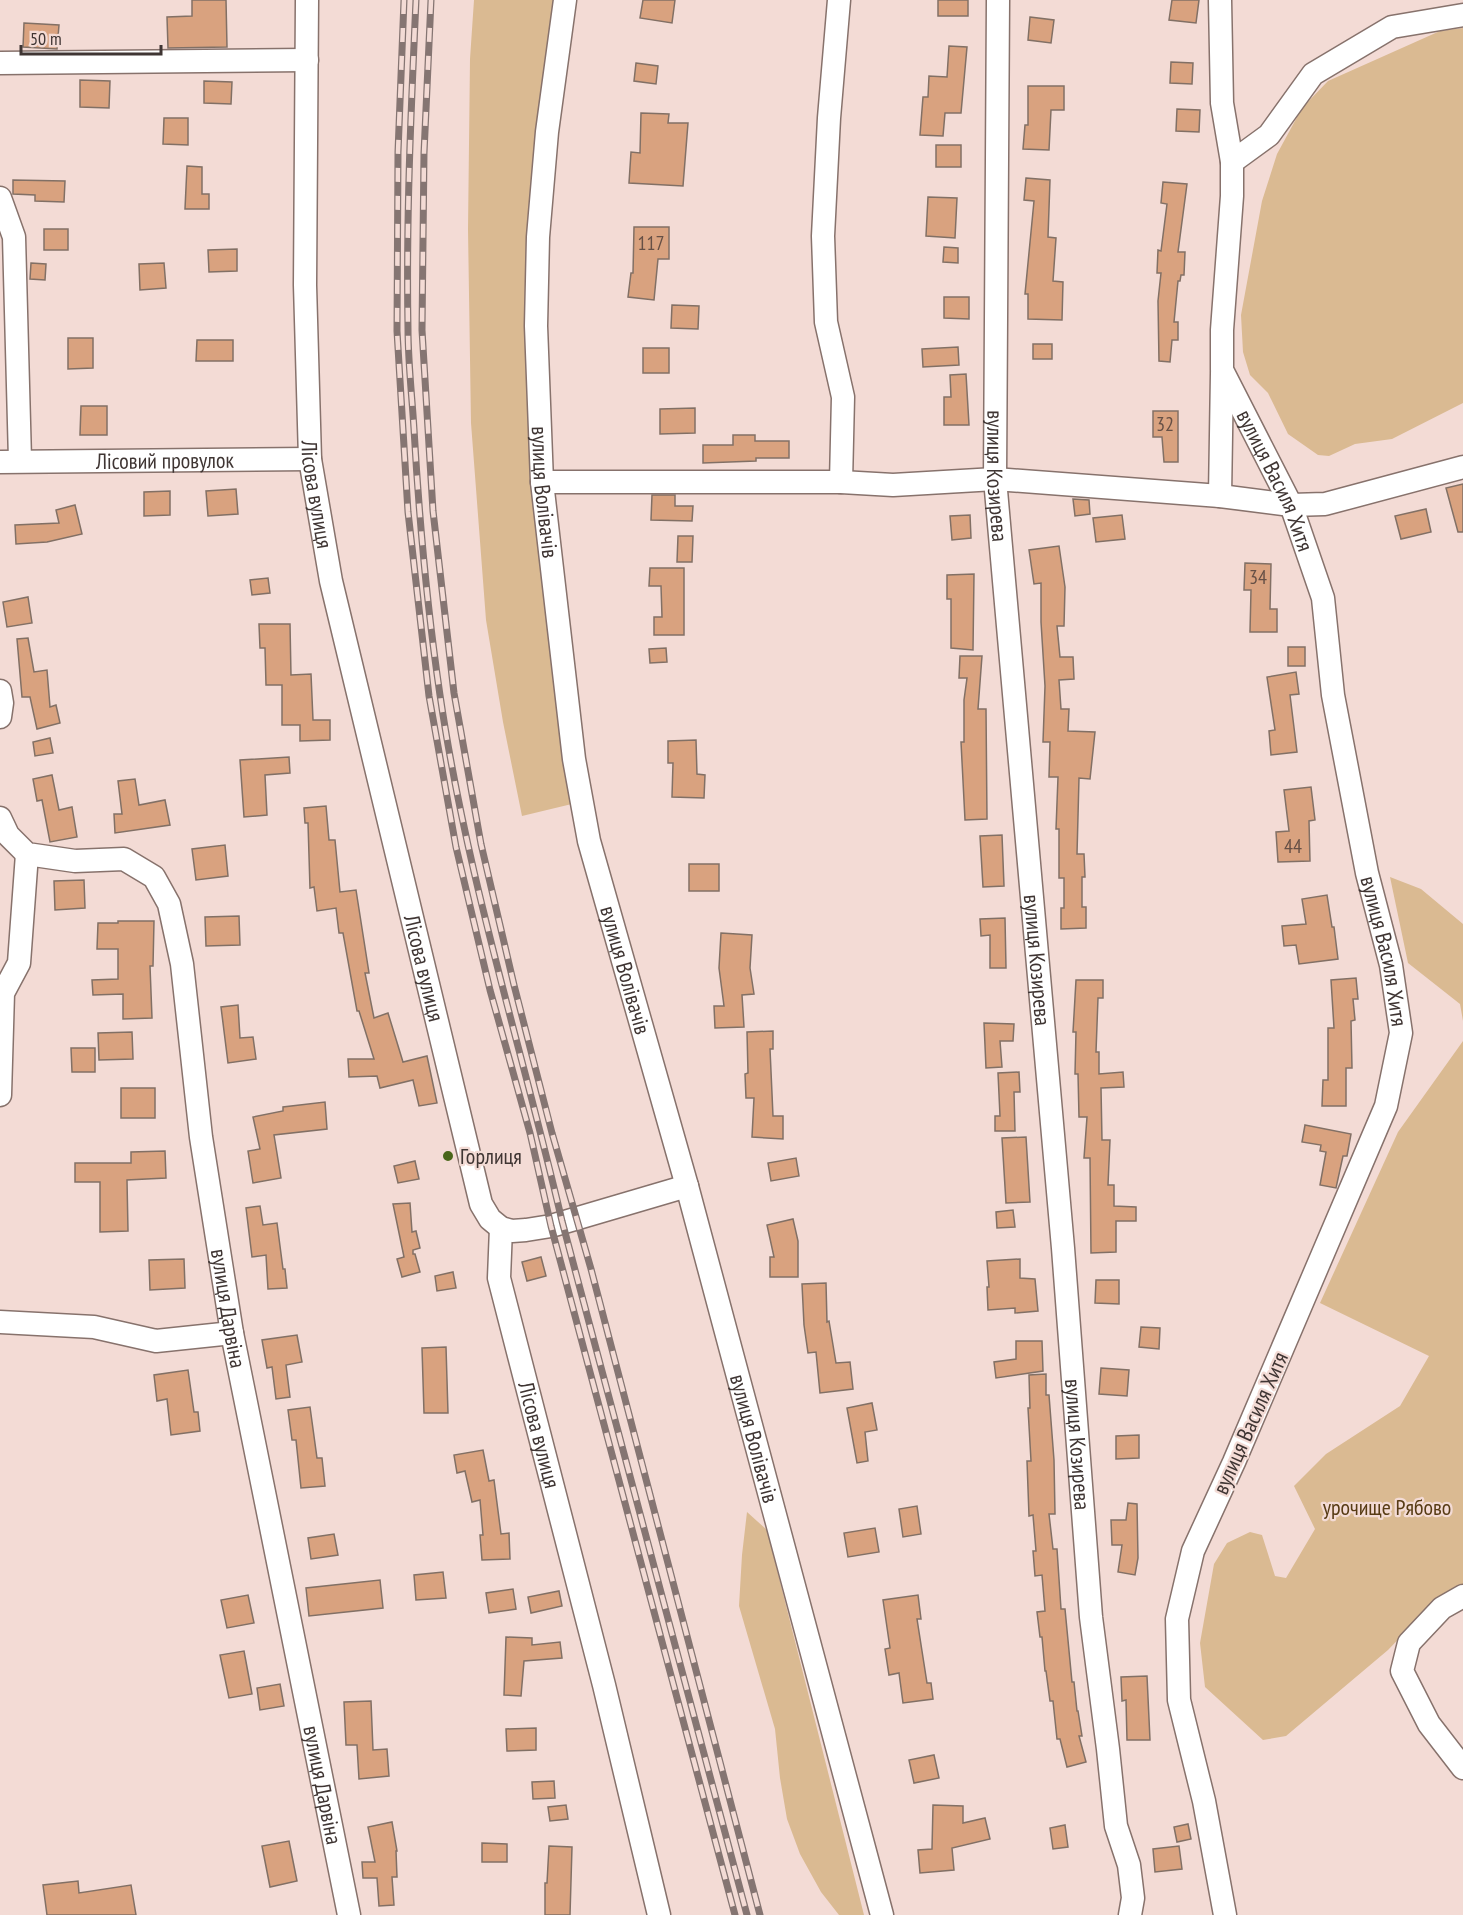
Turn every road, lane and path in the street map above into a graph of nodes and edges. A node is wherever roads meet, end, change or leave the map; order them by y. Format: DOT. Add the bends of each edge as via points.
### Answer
graph roads {
  1 [pos="307,0"];
  2 [pos="565,0"];
  3 [pos="839,0"];
  4 [pos="998,0"];
  5 [pos="1220,0"];
  6 [pos="1463,15"];
  7 [pos="307,60"];
  8 [pos="0,63"];
  9 [pos="1232,162"];
  10 [pos="0,198"];
  11 [pos="9,340"];
  12 [pos="1222,370"];
  13 [pos="310,459"];
  14 [pos="10,461"];
  15 [pos="1463,467"];
  16 [pos="995,479"];
  17 [pos="542,482"];
  18 [pos="841,482"];
  19 [pos="1220,496"];
  20 [pos="1291,505"];
  21 [pos="0,691"];
  22 [pos="0,717"];
  23 [pos="0,818"];
  24 [pos="27,854"];
  25 [pos="2,994"];
  26 [pos="0,1095"];
  27 [pos="687,1186"];
  28 [pos="501,1228"];
  29 [pos="0,1322"];
  30 [pos="232,1333"];
  31 [pos="1463,1596"];
  32 [pos="1463,1768"];
  33 [pos="349,1915"];
  34 [pos="659,1915"];
  35 [pos="882,1915"];
  36 [pos="1130,1915"];
  37 [pos="1225,1915"];
  1 -- 7 [label="street, Лісова вулиця"];
  2 -- 17 [label="street, вулиця Волівачів" via="538,237 536,326"];
  3 -- 18 [label="street" via="823,236 826,322 843,397"];
  4 -- 16 [label="street, вулиця Козирева"];
  5 -- 9 [label="street, вулиця Василя Хитя" via="1222,103"];
  6 -- 9 [label="street" via="1392,27 1312,74 1269,135"];
  7 -- 8 [label="street"];
  7 -- 13 [label="street, Лісова вулиця"];
  9 -- 12 [label="street, вулиця Василя Хитя"];
  10 -- 11 [label="street, Лісовий провулок" via="14,237"];
  11 -- 14 [label="street, Лісовий провулок"];
  12 -- 19 [label="street"];
  12 -- 20 [label="street, вулиця Василя Хитя"];
  13 -- 14 [label="street, Лісовий провулок"];
  13 -- 28 [label="street, Лісова вулиця" via="331,581 478,1193 490,1219"];
  15 -- 20 [label="street" via="1325,504"];
  16 -- 18 [label="street" via="893,485"];
  16 -- 19 [label="street"];
  16 -- 36 [label="street, вулиця Козирева" via="1062,1237 1091,1617 1116,1826 1129,1865 1133,1899"];
  17 -- 18 [label="street"];
  17 -- 27 [label="street, вулиця Волівачів" via="574,759 589,841"];
  19 -- 20 [label="street"];
  20 -- 37 [label="street, вулиця Василя Хитя" via="1323,598 1333,695 1401,1033 1386,1106 1193,1551 1177,1619 1179,1700 1204,1800"];
  21 -- 22 [label="street"];
  23 -- 24 [label="street" via="8,835"];
  24 -- 25 [label="street" via="19,963"];
  24 -- 30 [label="street, вулиця Дарвіна" via="75,861 124,859 154,877 169,904 182,964 201,1137"];
  25 -- 26 [label="street"];
  27 -- 28 [label="street" via="551,1226 512,1231"];
  27 -- 35 [label="street, вулиця Волівачів"];
  28 -- 34 [label="street, Лісова вулиця" via="499,1278"];
  29 -- 30 [label="street" via="94,1327 156,1341"];
  30 -- 33 [label="street, вулиця Дарвіна"];
  31 -- 32 [label="street" via="1442,1608 1409,1643 1402,1671 1429,1724"];
}
